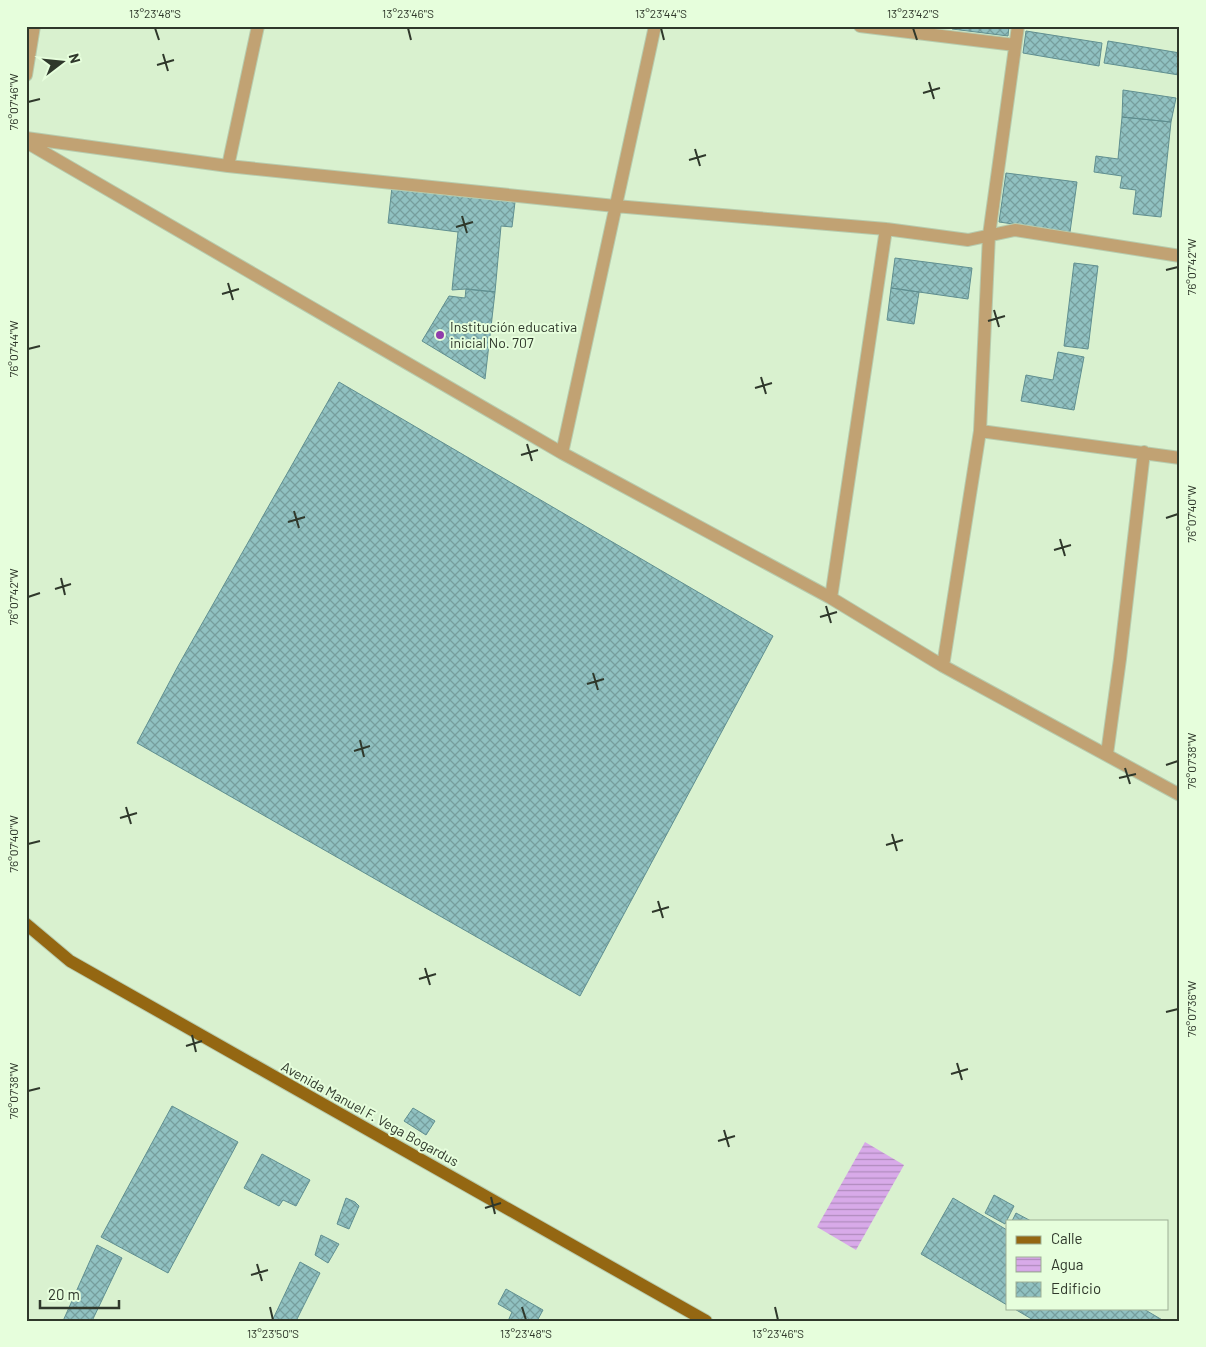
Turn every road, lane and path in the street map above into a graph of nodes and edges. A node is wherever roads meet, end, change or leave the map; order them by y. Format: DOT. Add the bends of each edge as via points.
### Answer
graph roads {
  1 [pos="34,26"];
  2 [pos="258,26"];
  3 [pos="655,26"];
  4 [pos="861,26"];
  5 [pos="1018,26"];
  6 [pos="1015,46"];
  7 [pos="26,75"];
  8 [pos="26,138"];
  9 [pos="26,142"];
  10 [pos="228,166"];
  11 [pos="616,206"];
  12 [pos="886,229"];
  13 [pos="989,235"];
  14 [pos="1180,256"];
  15 [pos="980,431"];
  16 [pos="1144,452"];
  17 [pos="562,453"];
  18 [pos="1180,458"];
  19 [pos="831,598"];
  20 [pos="943,666"];
  21 [pos="1107,754"];
  22 [pos="1180,795"];
  23 [pos="26,924"];
  24 [pos="706,1321"];
  1 -- 7 [label="street"];
  2 -- 10 [label="street"];
  3 -- 11 [label="street"];
  4 -- 6 [label="street"];
  5 -- 6 [label="street"];
  6 -- 13 [label="street"];
  8 -- 10 [label="street"];
  9 -- 17 [label="street"];
  10 -- 11 [label="street"];
  11 -- 12 [label="street"];
  11 -- 17 [label="street"];
  12 -- 13 [label="street" via="968,240"];
  12 -- 19 [label="street"];
  13 -- 14 [label="street" via="1015,230"];
  13 -- 15 [label="street"];
  15 -- 16 [label="street"];
  15 -- 20 [label="street"];
  16 -- 18 [label="street"];
  16 -- 21 [label="street"];
  17 -- 19 [label="street"];
  19 -- 20 [label="street"];
  20 -- 21 [label="street"];
  21 -- 22 [label="street"];
  23 -- 24 [label="main road, Avenida Manuel F. Vega Bogardus" via="70,961"];
}
